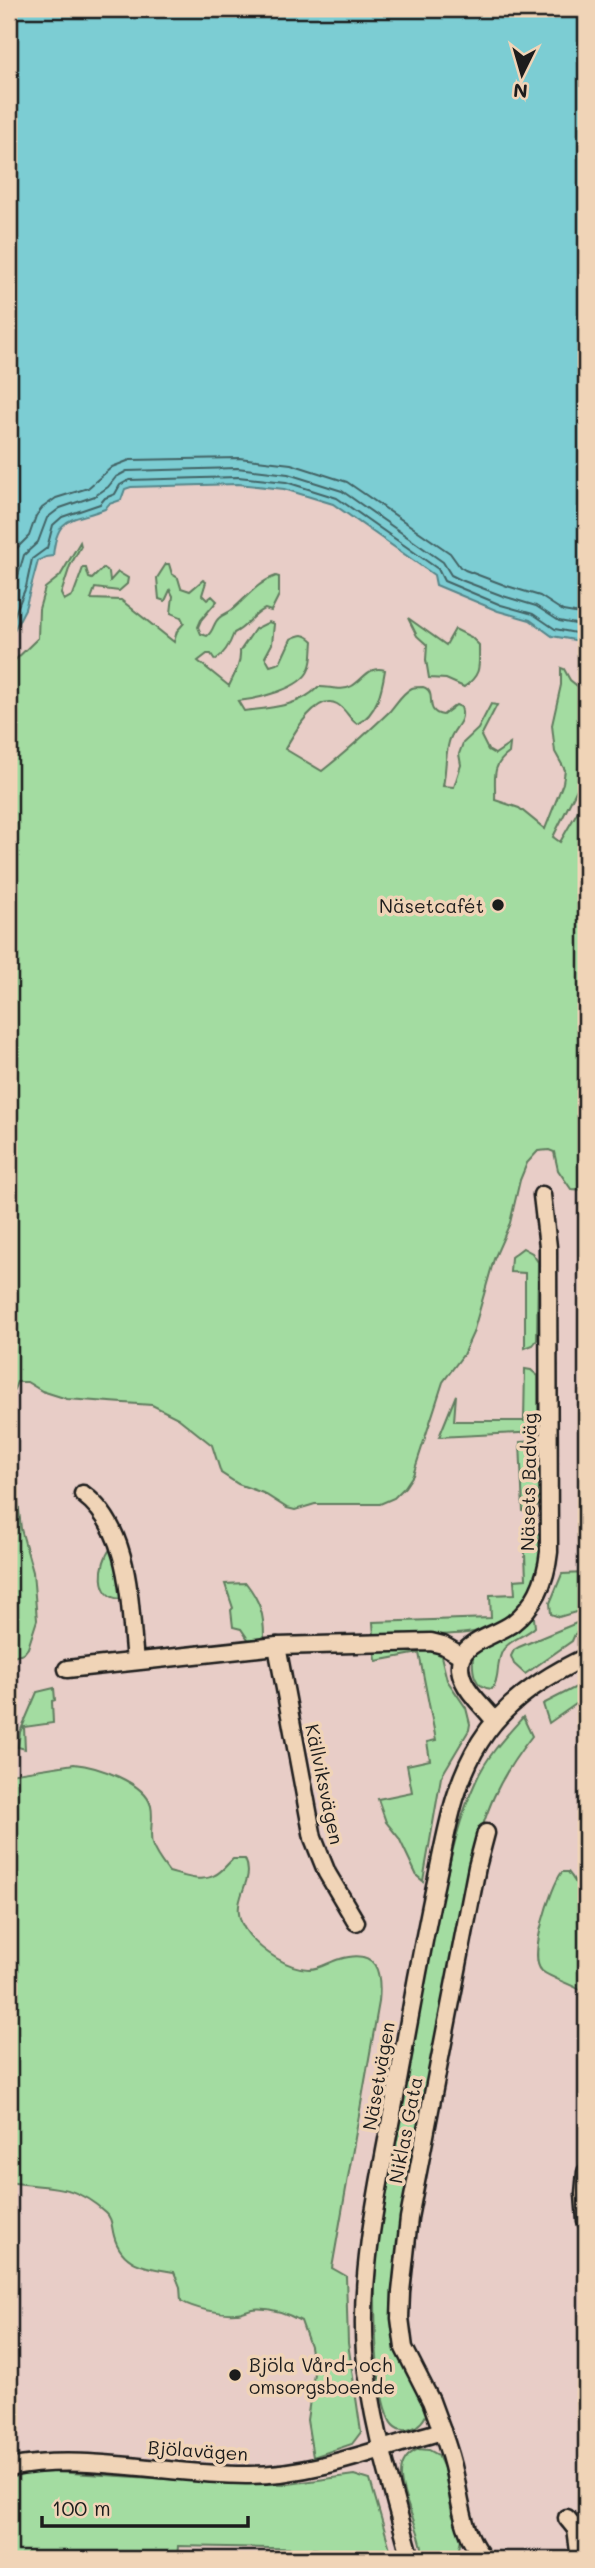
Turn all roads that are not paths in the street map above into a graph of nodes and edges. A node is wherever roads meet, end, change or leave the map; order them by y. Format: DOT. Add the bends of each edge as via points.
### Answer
graph roads {
  1 [pos="542,1195"];
  2 [pos="83,1494"];
  3 [pos="277,1646"];
  4 [pos="462,1657"];
  5 [pos="586,1657"];
  6 [pos="135,1661"];
  7 [pos="67,1669"];
  8 [pos="495,1720"];
  9 [pos="486,1833"];
  10 [pos="356,1922"];
  11 [pos="586,2172"];
  12 [pos="586,2221"];
  13 [pos="442,2431"];
  14 [pos="382,2448"];
  15 [pos="9,2468"];
  16 [pos="567,2518"];
  17 [pos="411,2559"];
  18 [pos="484,2559"];
  19 [pos="580,2559"];
  1 -- 4 [label="street, Näsets Badväg" via="548,1247 547,1568 537,1596 526,1610 512,1624 470,1646"];
  2 -- 6 [label="street" via="102,1511 118,1545"];
  3 -- 4 [label="street" via="431,1642"];
  3 -- 6 [label="street"];
  3 -- 10 [label="street, Källviksvägen" via="313,1838"];
  4 -- 8 [label="street" via="464,1682"];
  5 -- 8 [label="street, Näsetvägen" via="552,1675"];
  6 -- 7 [label="street"];
  8 -- 14 [label="street, Näsetvägen" via="466,1768 450,1815 422,1946 368,2255 365,2352"];
  9 -- 13 [label="street, Niklas Gata" via="403,2260 400,2318 404,2348"];
  11 -- 12 [label="street"];
  13 -- 14 [label="street, Bjölavägen"];
  13 -- 18 [label="street, Niklas Gata" via="466,2526"];
  14 -- 15 [label="street, Bjölavägen" via="322,2465 251,2475 86,2464"];
  14 -- 17 [label="street, Näsetvägen"];
  16 -- 19 [label="street" via="576,2529"];
}
